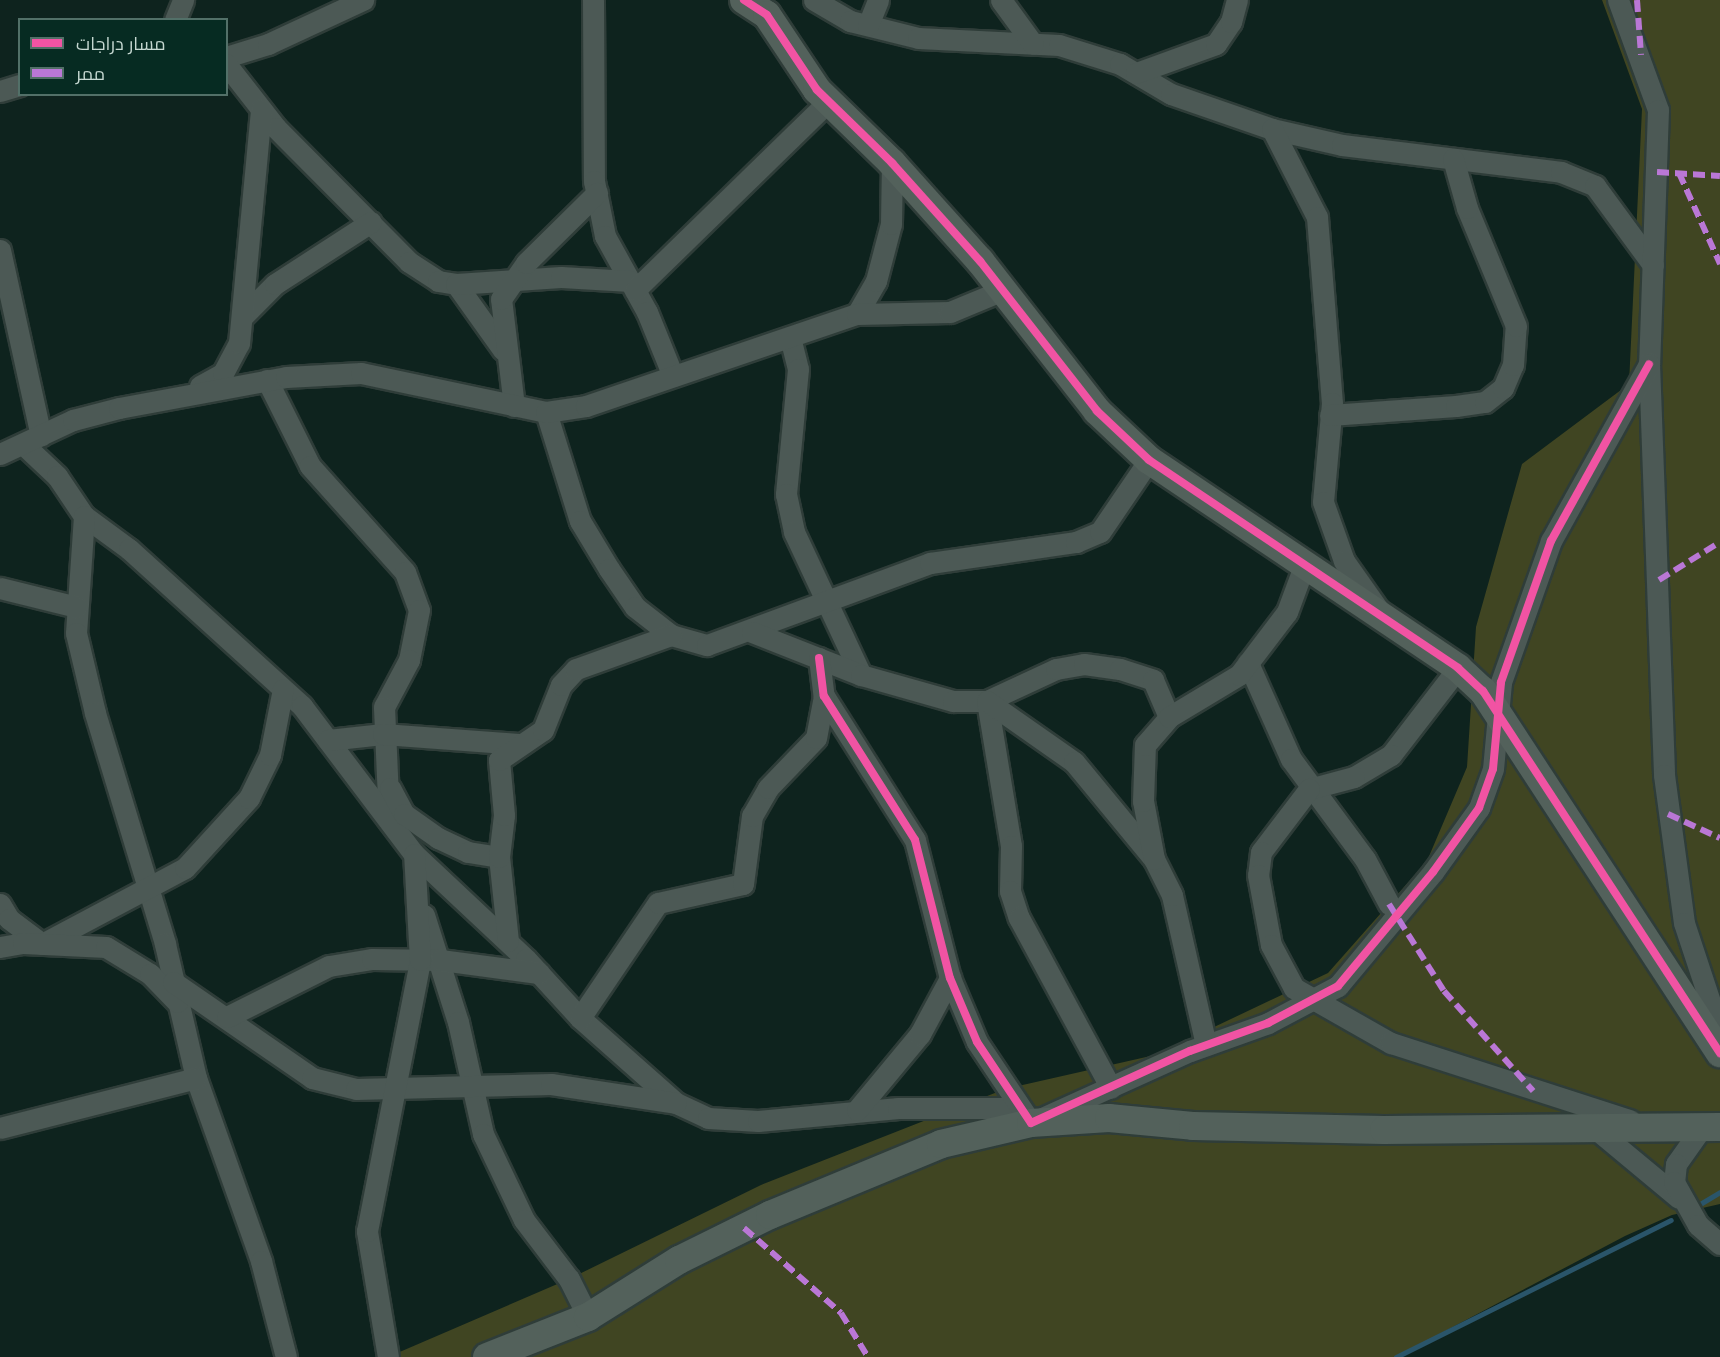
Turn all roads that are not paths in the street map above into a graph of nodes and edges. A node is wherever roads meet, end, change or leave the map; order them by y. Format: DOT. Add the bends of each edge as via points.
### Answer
graph roads {
  1 [pos="183,0"];
  2 [pos="363,0"];
  3 [pos="593,0"];
  4 [pos="744,0"];
  5 [pos="814,0"];
  6 [pos="878,0"];
  7 [pos="1001,0"];
  8 [pos="1237,0"];
  9 [pos="1618,0"];
  10 [pos="176,18"];
  11 [pos="868,25"];
  12 [pos="1033,44"];
  13 [pos="228,56"];
  14 [pos="228,67"];
  15 [pos="1136,73"];
  16 [pos="18,86"];
  17 [pos="0,91"];
  18 [pos="829,101"];
  19 [pos="261,110"];
  20 [pos="1272,129"];
  21 [pos="1453,159"];
  22 [pos="892,163"];
  23 [pos="597,193"];
  24 [pos="371,222"];
  25 [pos="0,250"];
  26 [pos="1653,265"];
  27 [pos="514,280"];
  28 [pos="456,284"];
  29 [pos="632,286"];
  30 [pos="1003,290"];
  31 [pos="857,314"];
  32 [pos="243,316"];
  33 [pos="790,337"];
  34 [pos="503,350"];
  35 [pos="1649,364"];
  36 [pos="673,376"];
  37 [pos="267,380"];
  38 [pos="191,391"];
  39 [pos="514,406"];
  40 [pos="546,412"];
  41 [pos="1330,415"];
  42 [pos="32,440"];
  43 [pos="0,454"];
  44 [pos="1149,460"];
  45 [pos="84,516"];
  46 [pos="1304,566"];
  47 [pos="0,588"];
  48 [pos="826,602"];
  49 [pos="77,607"];
  50 [pos="1389,625"];
  51 [pos="752,632"];
  52 [pos="671,636"];
  53 [pos="819,658"];
  54 [pos="1248,663"];
  55 [pos="1458,668"];
  56 [pos="861,675"];
  57 [pos="284,689"];
  58 [pos="824,696"];
  59 [pos="987,701"];
  60 [pos="1497,711"];
  61 [pos="1169,717"];
  62 [pos="383,734"];
  63 [pos="328,740"];
  64 [pos="519,744"];
  65 [pos="385,780"];
  66 [pos="1309,789"];
  67 [pos="389,821"];
  68 [pos="414,855"];
  69 [pos="499,857"];
  70 [pos="1155,859"];
  71 [pos="149,891"];
  72 [pos="419,900"];
  73 [pos="0,904"];
  74 [pos="1389,904"];
  75 [pos="508,941"];
  76 [pos="42,944"];
  77 [pos="0,947"];
  78 [pos="420,960"];
  79 [pos="441,960"];
  80 [pos="539,973"];
  81 [pos="950,978"];
  82 [pos="175,992"];
  83 [pos="1312,999"];
  84 [pos="227,1017"];
  85 [pos="580,1018"];
  86 [pos="1720,1032"];
  87 [pos="1206,1045"];
  88 [pos="1720,1053"];
  89 [pos="196,1078"];
  90 [pos="469,1087"];
  91 [pos="1111,1088"];
  92 [pos="393,1090"];
  93 [pos="676,1103"];
  94 [pos="857,1110"];
  95 [pos="1025,1115"];
  96 [pos="1645,1124"];
  97 [pos="1591,1125"];
  98 [pos="1712,1127"];
  99 [pos="0,1128"];
  100 [pos="1680,1199"];
  101 [pos="1720,1244"];
  102 [pos="588,1317"];
  103 [pos="286,1357"];
  104 [pos="388,1357"];
  105 [pos="487,1357"];
  1 -- 10 [label="street"];
  2 -- 13 [label="street" via="268,44"];
  3 -- 23 [label="street"];
  4 -- 18 [label="street" via="767,15"];
  5 -- 11 [label="street"];
  6 -- 11 [label="street"];
  7 -- 12 [label="street"];
  8 -- 15 [label="street" via="1231,22 1216,44"];
  9 -- 26 [label="street" via="1658,110"];
  11 -- 12 [label="street" via="918,38"];
  12 -- 15 [label="street" via="1059,45"];
  14 -- 19 [label="street"];
  15 -- 20 [label="street" via="1171,94"];
  16 -- 17 [label="street"];
  18 -- 22 [label="street"];
  18 -- 29 [label="street" via="774,150 686,247"];
  19 -- 24 [label="street"];
  19 -- 32 [label="street"];
  20 -- 21 [label="street" via="1342,145"];
  20 -- 41 [label="street" via="1317,217"];
  21 -- 26 [label="street" via="1561,172 1594,186"];
  21 -- 41 [label="street" via="1467,208 1516,326 1513,365 1503,388 1485,402"];
  22 -- 30 [label="street"];
  22 -- 31 [label="street" via="891,224 876,281"];
  23 -- 27 [label="street"];
  23 -- 29 [label="street" via="606,236"];
  24 -- 28 [label="street" via="409,262 438,281"];
  24 -- 32 [label="street" via="275,284"];
  25 -- 42 [label="street"];
  26 -- 35 [label="street"];
  27 -- 28 [label="street"];
  27 -- 29 [label="street"];
  27 -- 34 [label="street" via="501,299"];
  28 -- 34 [label="street"];
  29 -- 36 [label="street"];
  30 -- 31 [label="street" via="950,312"];
  30 -- 44 [label="street" via="1097,411"];
  31 -- 33 [label="street"];
  32 -- 38 [label="street" via="239,343 223,373"];
  33 -- 36 [label="street"];
  33 -- 48 [label="street" via="798,369 786,494 794,532"];
  34 -- 39 [label="street"];
  35 -- 60 [label="street" via="1551,541 1501,682"];
  35 -- 86 [label="street" via="1672,848 1684,923"];
  36 -- 40 [label="street" via="586,406"];
  37 -- 38 [label="street"];
  37 -- 39 [label="street" via="361,373"];
  37 -- 62 [label="street" via="310,466 405,572 419,610 409,660 384,707"];
  38 -- 42 [label="street" via="73,420"];
  39 -- 40 [label="street"];
  40 -- 52 [label="street" via="580,521 635,607"];
  41 -- 50 [label="street" via="1323,502 1344,561"];
  42 -- 43 [label="street"];
  42 -- 45 [label="street"];
  44 -- 46 [label="street"];
  44 -- 48 [label="street" via="1092,535 930,563"];
  45 -- 49 [label="street"];
  45 -- 57 [label="street" via="129,549"];
  46 -- 50 [label="street"];
  46 -- 54 [label="street" via="1287,612"];
  47 -- 49 [label="street"];
  48 -- 51 [label="street"];
  48 -- 56 [label="street"];
  49 -- 71 [label="street" via="76,633 95,713"];
  50 -- 55 [label="street"];
  51 -- 52 [label="street" via="707,645"];
  51 -- 53 [label="street"];
  52 -- 64 [label="street" via="576,669 561,686 543,730"];
  53 -- 56 [label="street"];
  53 -- 58 [label="street"];
  54 -- 61 [label="street" via="1239,675"];
  54 -- 66 [label="street" via="1268,718"];
  55 -- 60 [label="street"];
  55 -- 66 [label="street" via="1390,755 1353,777"];
  56 -- 59 [label="street" via="953,701"];
  57 -- 63 [label="street"];
  57 -- 71 [label="street" via="270,754 249,798 211,845"];
  58 -- 81 [label="street" via="915,840"];
  58 -- 85 [label="street" via="816,738 768,788 752,816 743,884 658,903"];
  59 -- 61 [label="street" via="1056,669 1084,664 1153,680"];
  59 -- 70 [label="street" via="1074,762"];
  59 -- 91 [label="street" via="1011,846 1010,891 1019,918"];
  60 -- 83 [label="street" via="1493,769 1479,808 1433,872 1338,986"];
  60 -- 88 [label="street"];
  61 -- 70 [label="street" via="1145,745 1143,801"];
  62 -- 63 [label="street"];
  62 -- 64 [label="street"];
  62 -- 65 [label="street"];
  63 -- 67 [label="street"];
  64 -- 69 [label="street" via="499,760 504,815"];
  65 -- 67 [label="street"];
  65 -- 69 [label="street" via="404,814 438,838 468,852"];
  66 -- 74 [label="street" via="1353,842"];
  66 -- 83 [label="street" via="1261,852 1257,875 1271,945 1294,988"];
  67 -- 68 [label="street"];
  68 -- 72 [label="street"];
  68 -- 75 [label="street"];
  69 -- 75 [label="street"];
  70 -- 87 [label="street" via="1172,895"];
  71 -- 76 [label="street"];
  71 -- 82 [label="street"];
  72 -- 78 [label="street"];
  72 -- 79 [label="street"];
  73 -- 76 [label="street" via="9,919"];
  75 -- 80 [label="street"];
  76 -- 77 [label="street"];
  76 -- 82 [label="street" via="106,947"];
  78 -- 79 [label="street"];
  78 -- 84 [label="street" via="372,959 329,966"];
  78 -- 92 [label="street"];
  79 -- 80 [label="street"];
  79 -- 90 [label="street"];
  80 -- 85 [label="street"];
  81 -- 94 [label="street" via="920,1034"];
  81 -- 95 [label="street" via="977,1042"];
  82 -- 84 [label="street"];
  82 -- 89 [label="street"];
  83 -- 87 [label="street"];
  83 -- 96 [label="street" via="1391,1043 1573,1106"];
  84 -- 92 [label="street" via="312,1078 356,1089"];
  85 -- 93 [label="street"];
  87 -- 91 [label="street"];
  89 -- 99 [label="street"];
  89 -- 103 [label="street" via="261,1261"];
  90 -- 92 [label="street"];
  90 -- 93 [label="street" via="551,1084"];
  90 -- 102 [label="street" via="483,1134 524,1220 569,1280"];
  91 -- 95 [label="street"];
  92 -- 104 [label="street" via="367,1231"];
  93 -- 94 [label="street" via="708,1118 758,1120"];
  94 -- 95 [label="street"];
  95 -- 97 [label="street" via="1193,1126 1384,1130"];
  95 -- 102 [label="street" via="941,1144 770,1215 679,1260"];
  96 -- 97 [label="street"];
  96 -- 98 [label="street"];
  97 -- 100 [label="street"];
  98 -- 100 [label="street" via="1676,1164"];
  100 -- 101 [label="street"];
  102 -- 105 [label="street"];
}
